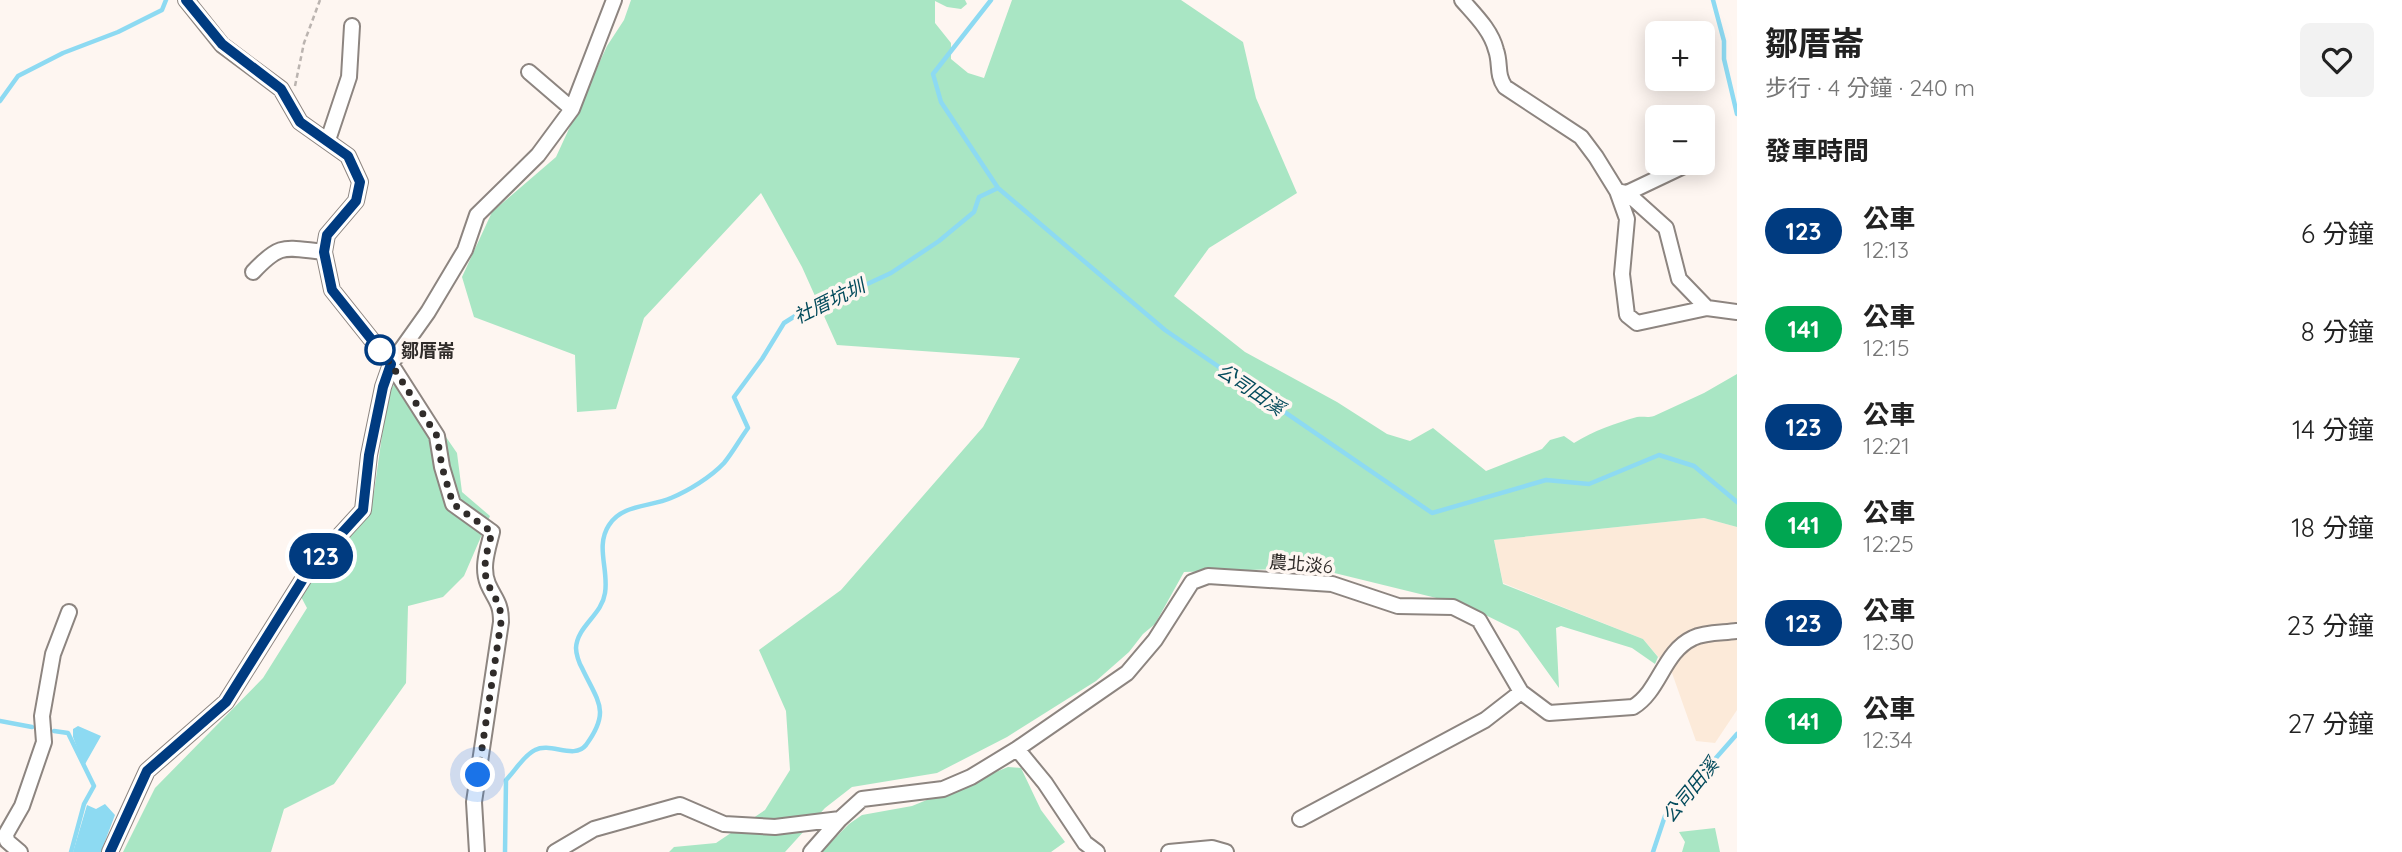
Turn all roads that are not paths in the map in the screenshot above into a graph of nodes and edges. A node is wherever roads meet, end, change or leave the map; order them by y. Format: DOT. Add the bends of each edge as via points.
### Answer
graph roads {
  1 [pos="186,0"];
  2 [pos="614,0"];
  3 [pos="1462,0"];
  4 [pos="352,26"];
  5 [pos="528,72"];
  6 [pos="572,109"];
  7 [pos="328,140"];
  8 [pos="1662,175"];
  9 [pos="1622,192"];
  10 [pos="324,252"];
  11 [pos="253,272"];
  12 [pos="1707,308"];
  13 [pos="1737,313"];
  14 [pos="391,364"];
  15 [pos="69,612"];
  16 [pos="1737,631"];
  17 [pos="1521,692"];
  18 [pos="1017,749"];
  19 [pos="839,819"];
  20 [pos="1300,819"];
  21 [pos="20,852"];
  22 [pos="110,852"];
  23 [pos="477,852"];
  24 [pos="555,852"];
  25 [pos="810,852"];
  26 [pos="1097,852"];
  27 [pos="1169,852"];
  28 [pos="1226,852"];
  1 -- 7 [label="street" via="222,44 281,89 300,122"];
  2 -- 6 [label="street"];
  3 -- 9 [label="street" via="1496,48 1499,77 1505,87 1581,137"];
  4 -- 7 [label="street" via="349,77"];
  5 -- 6 [label="street"];
  6 -- 14 [label="street" via="538,155 477,215 465,250"];
  7 -- 10 [label="street" via="348,156 360,182 356,201 327,235"];
  8 -- 9 [label="street"];
  9 -- 12 [label="street" via="1666,228 1679,279"];
  9 -- 12 [label="street" via="1627,219 1622,274 1628,315 1637,323"];
  10 -- 11 [label="street" via="288,248 271,253"];
  10 -- 14 [label="street" via="332,290"];
  12 -- 13 [label="street"];
  14 -- 22 [label="street" via="369,455 363,510 310,568 226,702 147,771"];
  14 -- 23 [label="street" via="437,436 453,504 492,532 484,562 487,582 501,606 501,622 474,802"];
  15 -- 21 [label="street" via="53,653 43,716 44,741 22,806 6,834 7,841"];
  16 -- 17 [label="street, 農北淡6 / 農北淡6" via="1694,637 1672,654 1644,700 1633,707 1549,713"];
  17 -- 18 [label="street, 農北淡6 / 農北淡6" via="1479,620 1453,607 1398,607 1332,584 1208,576 1192,582 1155,640 1127,673"];
  17 -- 20 [label="street" via="1486,720"];
  18 -- 19 [label="street, 農北淡6" via="943,789 862,799"];
  18 -- 26 [label="street" via="1085,843"];
  19 -- 24 [label="street" via="775,827 724,824 680,805 594,829"];
  19 -- 25 [label="street, 農北淡6"];
  27 -- 28 [label="street" via="1212,848"];
}
